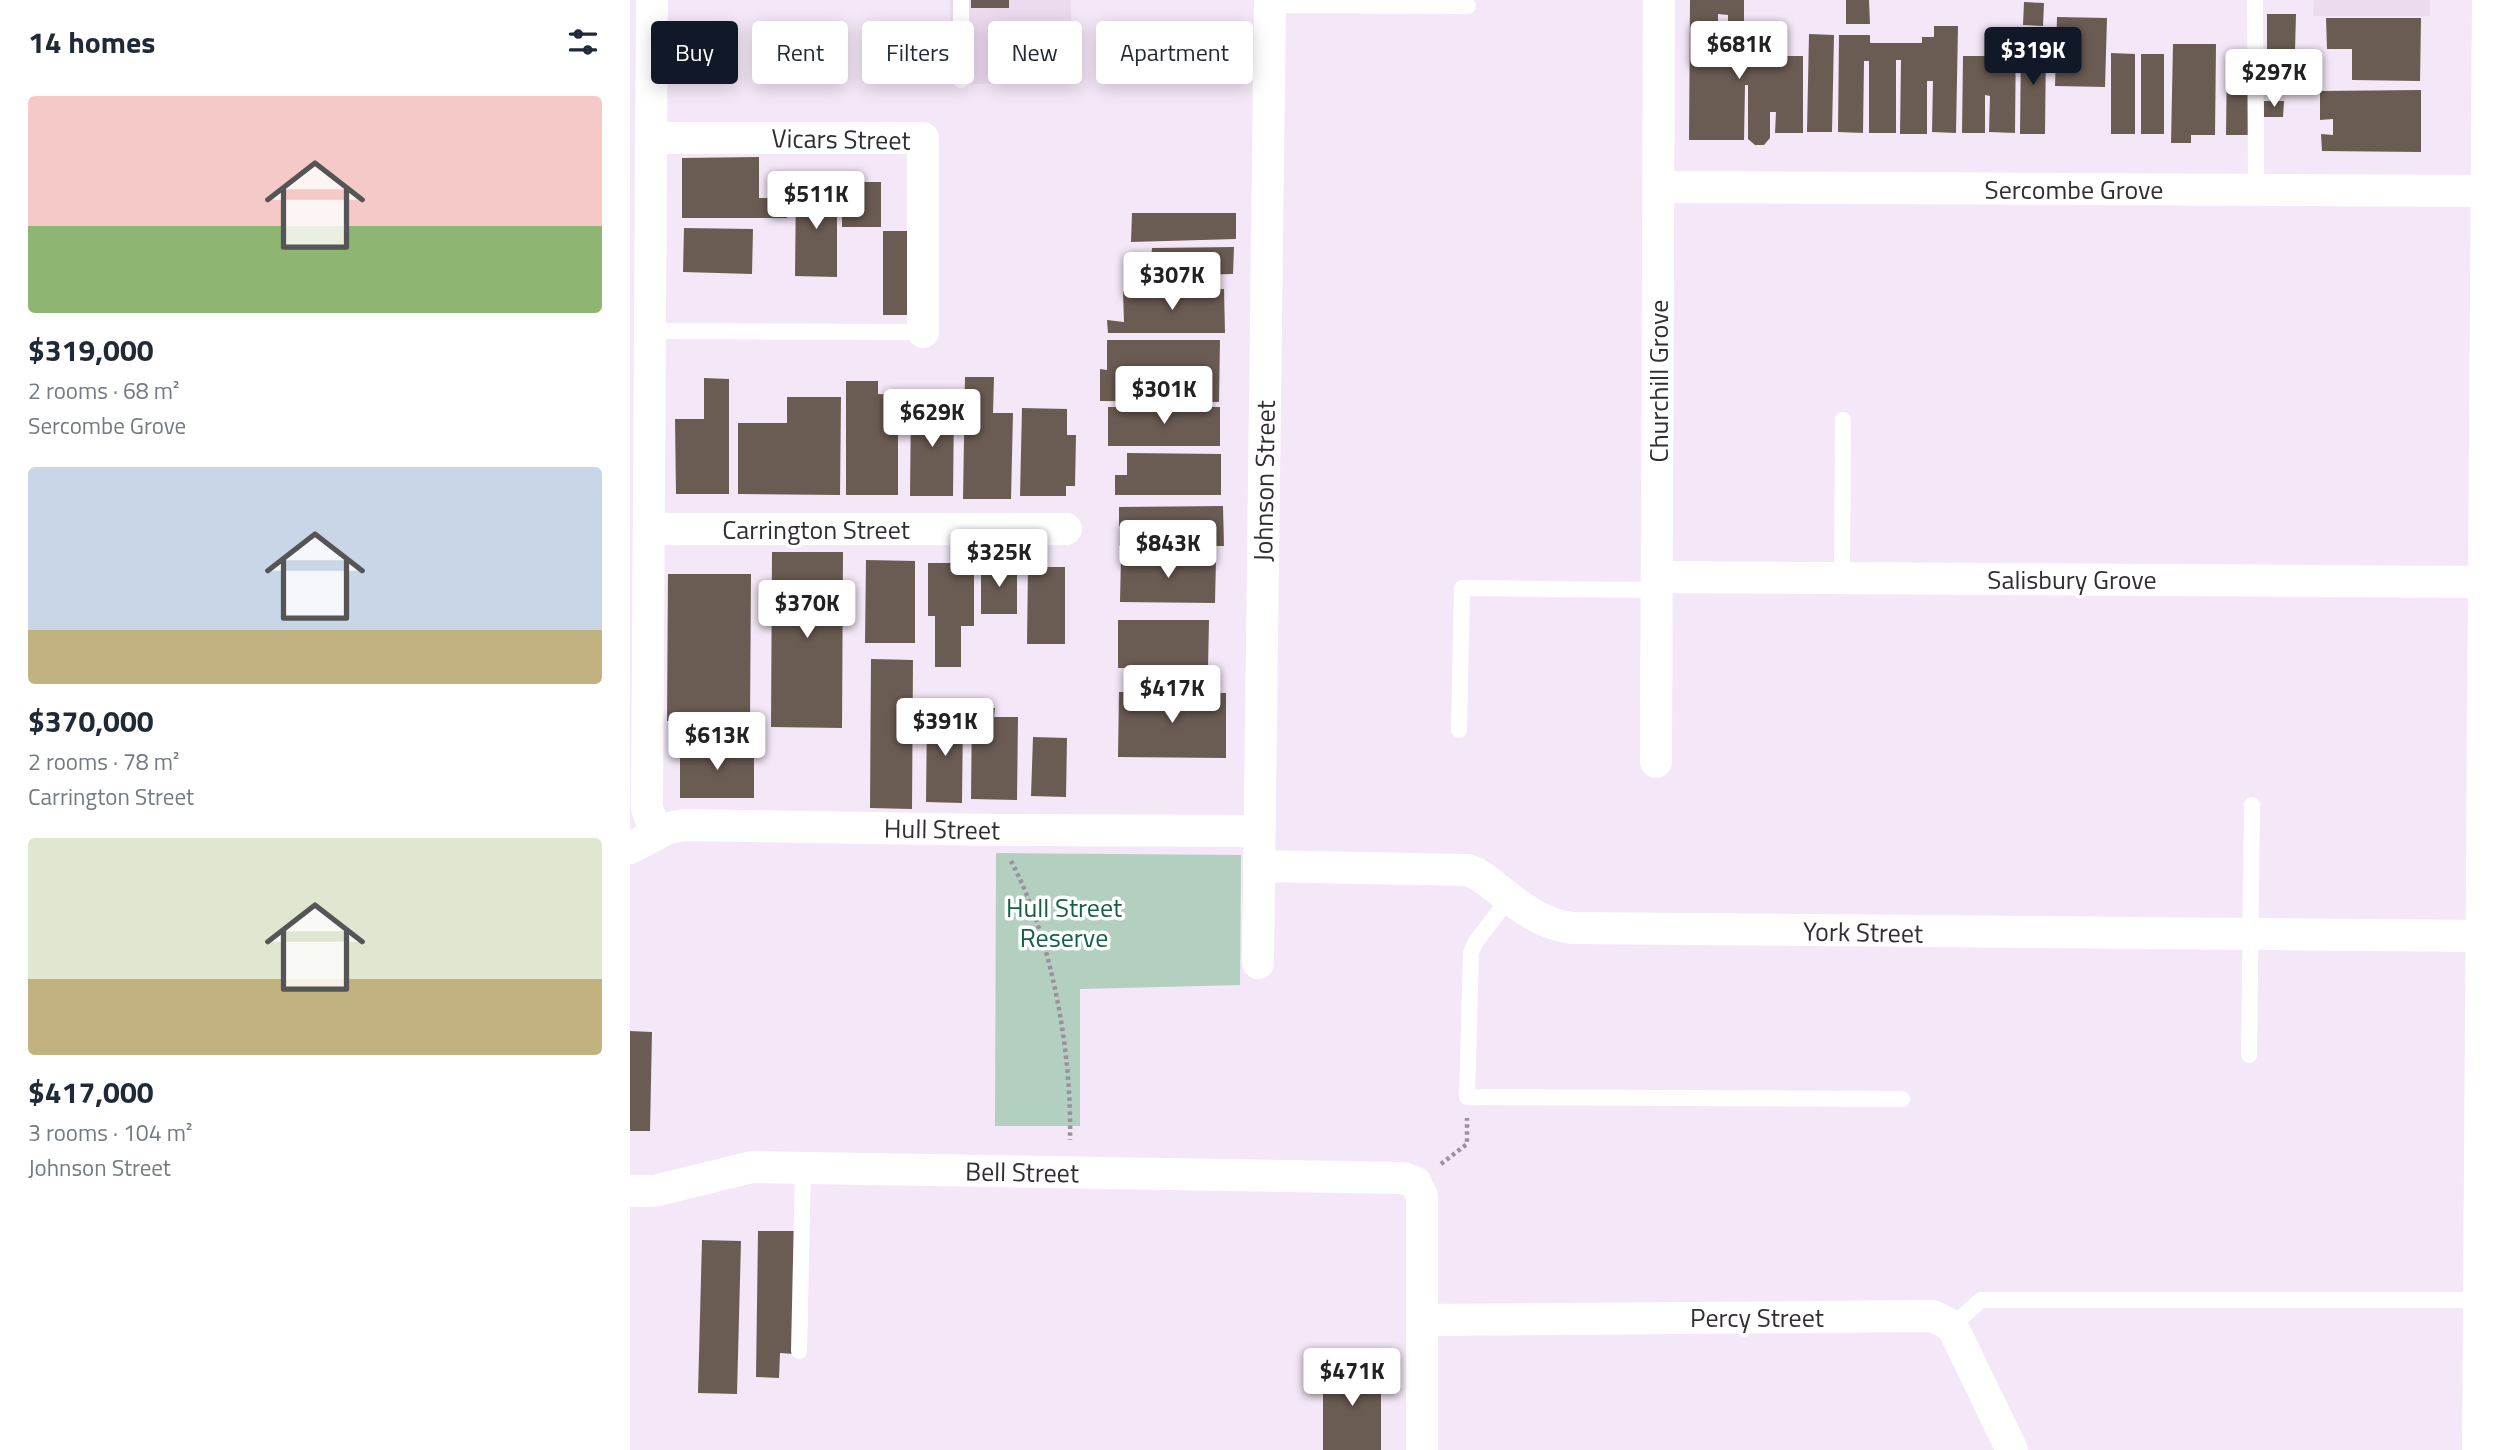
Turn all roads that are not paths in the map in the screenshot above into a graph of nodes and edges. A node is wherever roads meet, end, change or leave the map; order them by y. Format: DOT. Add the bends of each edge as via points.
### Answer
graph roads {
  1 [pos="652,0"];
  2 [pos="961,0"];
  3 [pos="1660,0"];
  4 [pos="2255,0"];
  5 [pos="2491,0"];
  6 [pos="1270,2"];
  7 [pos="1468,6"];
  8 [pos="961,21"];
  9 [pos="652,138"];
  10 [pos="1659,187"];
  11 [pos="2256,190"];
  12 [pos="2490,191"];
  13 [pos="650,331"];
  14 [pos="923,332"];
  15 [pos="1843,420"];
  16 [pos="1066,528"];
  17 [pos="649,529"];
  18 [pos="1842,578"];
  19 [pos="2487,582"];
  20 [pos="1656,583"];
  21 [pos="1459,730"];
  22 [pos="1656,762"];
  23 [pos="2252,805"];
  24 [pos="1259,831"];
  25 [pos="643,841"];
  26 [pos="1259,866"];
  27 [pos="1509,898"];
  28 [pos="2250,935"];
  29 [pos="2485,936"];
  30 [pos="1258,963"];
  31 [pos="2249,1055"];
  32 [pos="2492,1086"];
  33 [pos="1902,1100"];
  34 [pos="803,1168"];
  35 [pos="630,1191"];
  36 [pos="2482,1300"];
  37 [pos="1422,1320"];
  38 [pos="1952,1326"];
  39 [pos="799,1351"];
  40 [pos="1422,1450"];
  41 [pos="2012,1450"];
  42 [pos="2481,1450"];
  1 -- 9 [label="street" via="647,34"];
  2 -- 8 [label="lane"];
  3 -- 10 [label="street, Churchill Grove"];
  4 -- 11 [label="lane"];
  5 -- 12 [label="main road"];
  6 -- 7 [label="lane"];
  6 -- 24 [label="street, Johnson Street"];
  9 -- 13 [label="street"];
  9 -- 14 [label="street, Vicars Street" via="923,138"];
  10 -- 11 [label="street, Sercombe Grove"];
  10 -- 20 [label="street, Churchill Grove"];
  11 -- 12 [label="street, Sercombe Grove"];
  12 -- 19 [label="main road"];
  13 -- 14 [label="lane"];
  13 -- 17 [label="street"];
  15 -- 18 [label="lane"];
  16 -- 17 [label="street, Carrington Street"];
  17 -- 25 [label="street"];
  18 -- 19 [label="street, Salisbury Grove"];
  18 -- 20 [label="street, Salisbury Grove"];
  19 -- 29 [label="main road"];
  20 -- 21 [label="lane" via="1462,589"];
  20 -- 22 [label="street, Churchill Grove"];
  23 -- 28 [label="lane"];
  24 -- 25 [label="street, Hull Street" via="683,825"];
  24 -- 26 [label="street, Johnson Street"];
  26 -- 27 [label="street, York Street" via="1468,870"];
  26 -- 30 [label="street, Johnson Street"];
  27 -- 28 [label="street, York Street" via="1547,923 1587,929"];
  27 -- 33 [label="lane" via="1471,953 1467,1097"];
  28 -- 29 [label="street, York Street"];
  28 -- 31 [label="lane"];
  29 -- 32 [label="main road"];
  32 -- 36 [label="main road"];
  34 -- 35 [label="street, Bell Street" via="752,1167 654,1191"];
  34 -- 37 [label="street, Bell Street" via="1403,1178 1416,1183 1422,1197"];
  34 -- 39 [label="lane"];
  36 -- 38 [label="lane" via="1981,1300"];
  36 -- 42 [label="main road"];
  37 -- 38 [label="street, Percy Street" via="1933,1316"];
  37 -- 40 [label="street"];
  38 -- 41 [label="street"];
}
